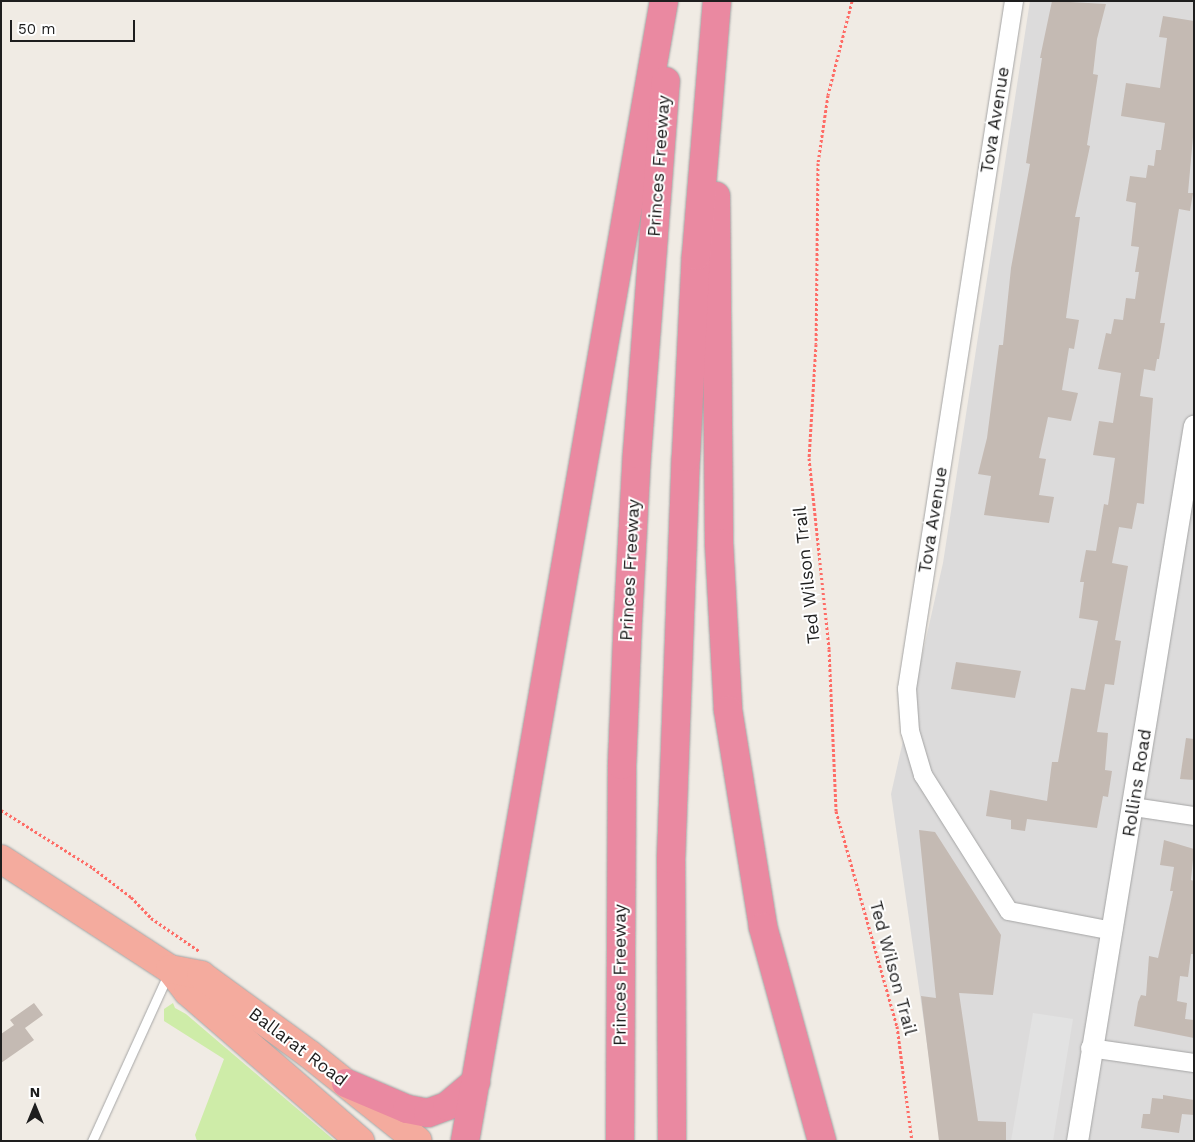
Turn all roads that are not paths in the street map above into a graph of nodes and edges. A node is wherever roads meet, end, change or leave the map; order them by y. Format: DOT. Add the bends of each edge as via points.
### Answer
graph roads {
  1 [pos="664,1"];
  2 [pos="672,1"];
  3 [pos="717,1"];
  4 [pos="1014,1"];
  5 [pos="711,69"];
  6 [pos="1194,425"];
  7 [pos="1133,807"];
  8 [pos="1194,816"];
  9 [pos="1,859"];
  10 [pos="1113,931"];
  11 [pos="170,969"];
  12 [pos="1090,1048"];
  13 [pos="1194,1063"];
  14 [pos="476,1082"];
  15 [pos="346,1083"];
  16 [pos="820,1137"];
  17 [pos="92,1141"];
  18 [pos="360,1141"];
  19 [pos="418,1141"];
  20 [pos="466,1141"];
  21 [pos="620,1141"];
  22 [pos="672,1141"];
  23 [pos="1077,1141"];
  1 -- 14 [label="highway"];
  2 -- 21 [label="highway, Princes Freeway" via="636,454 628,618 622,825"];
  3 -- 5 [label="highway"];
  4 -- 10 [label="street, Tova Avenue" via="907,689 910,731 922,775 1009,911"];
  5 -- 16 [label="highway" via="718,252 719,543 728,710 763,927"];
  5 -- 22 [label="highway" via="695,266 671,859"];
  6 -- 7 [label="street, Rollins Road"];
  7 -- 8 [label="street"];
  7 -- 10 [label="street, Rollins Road"];
  9 -- 11 [label="highway, Ballarat Road"];
  10 -- 12 [label="street, Rollins Road"];
  11 -- 15 [label="highway, Ballarat Road" via="202,975"];
  11 -- 17 [label="lane"];
  11 -- 18 [label="highway, Ballarat Road" via="188,992"];
  12 -- 13 [label="street"];
  12 -- 23 [label="street, Rollins Road"];
  14 -- 15 [label="highway" via="447,1106 428,1113 407,1109"];
  14 -- 20 [label="highway"];
  15 -- 19 [label="highway, Ballarat Road"];
}
